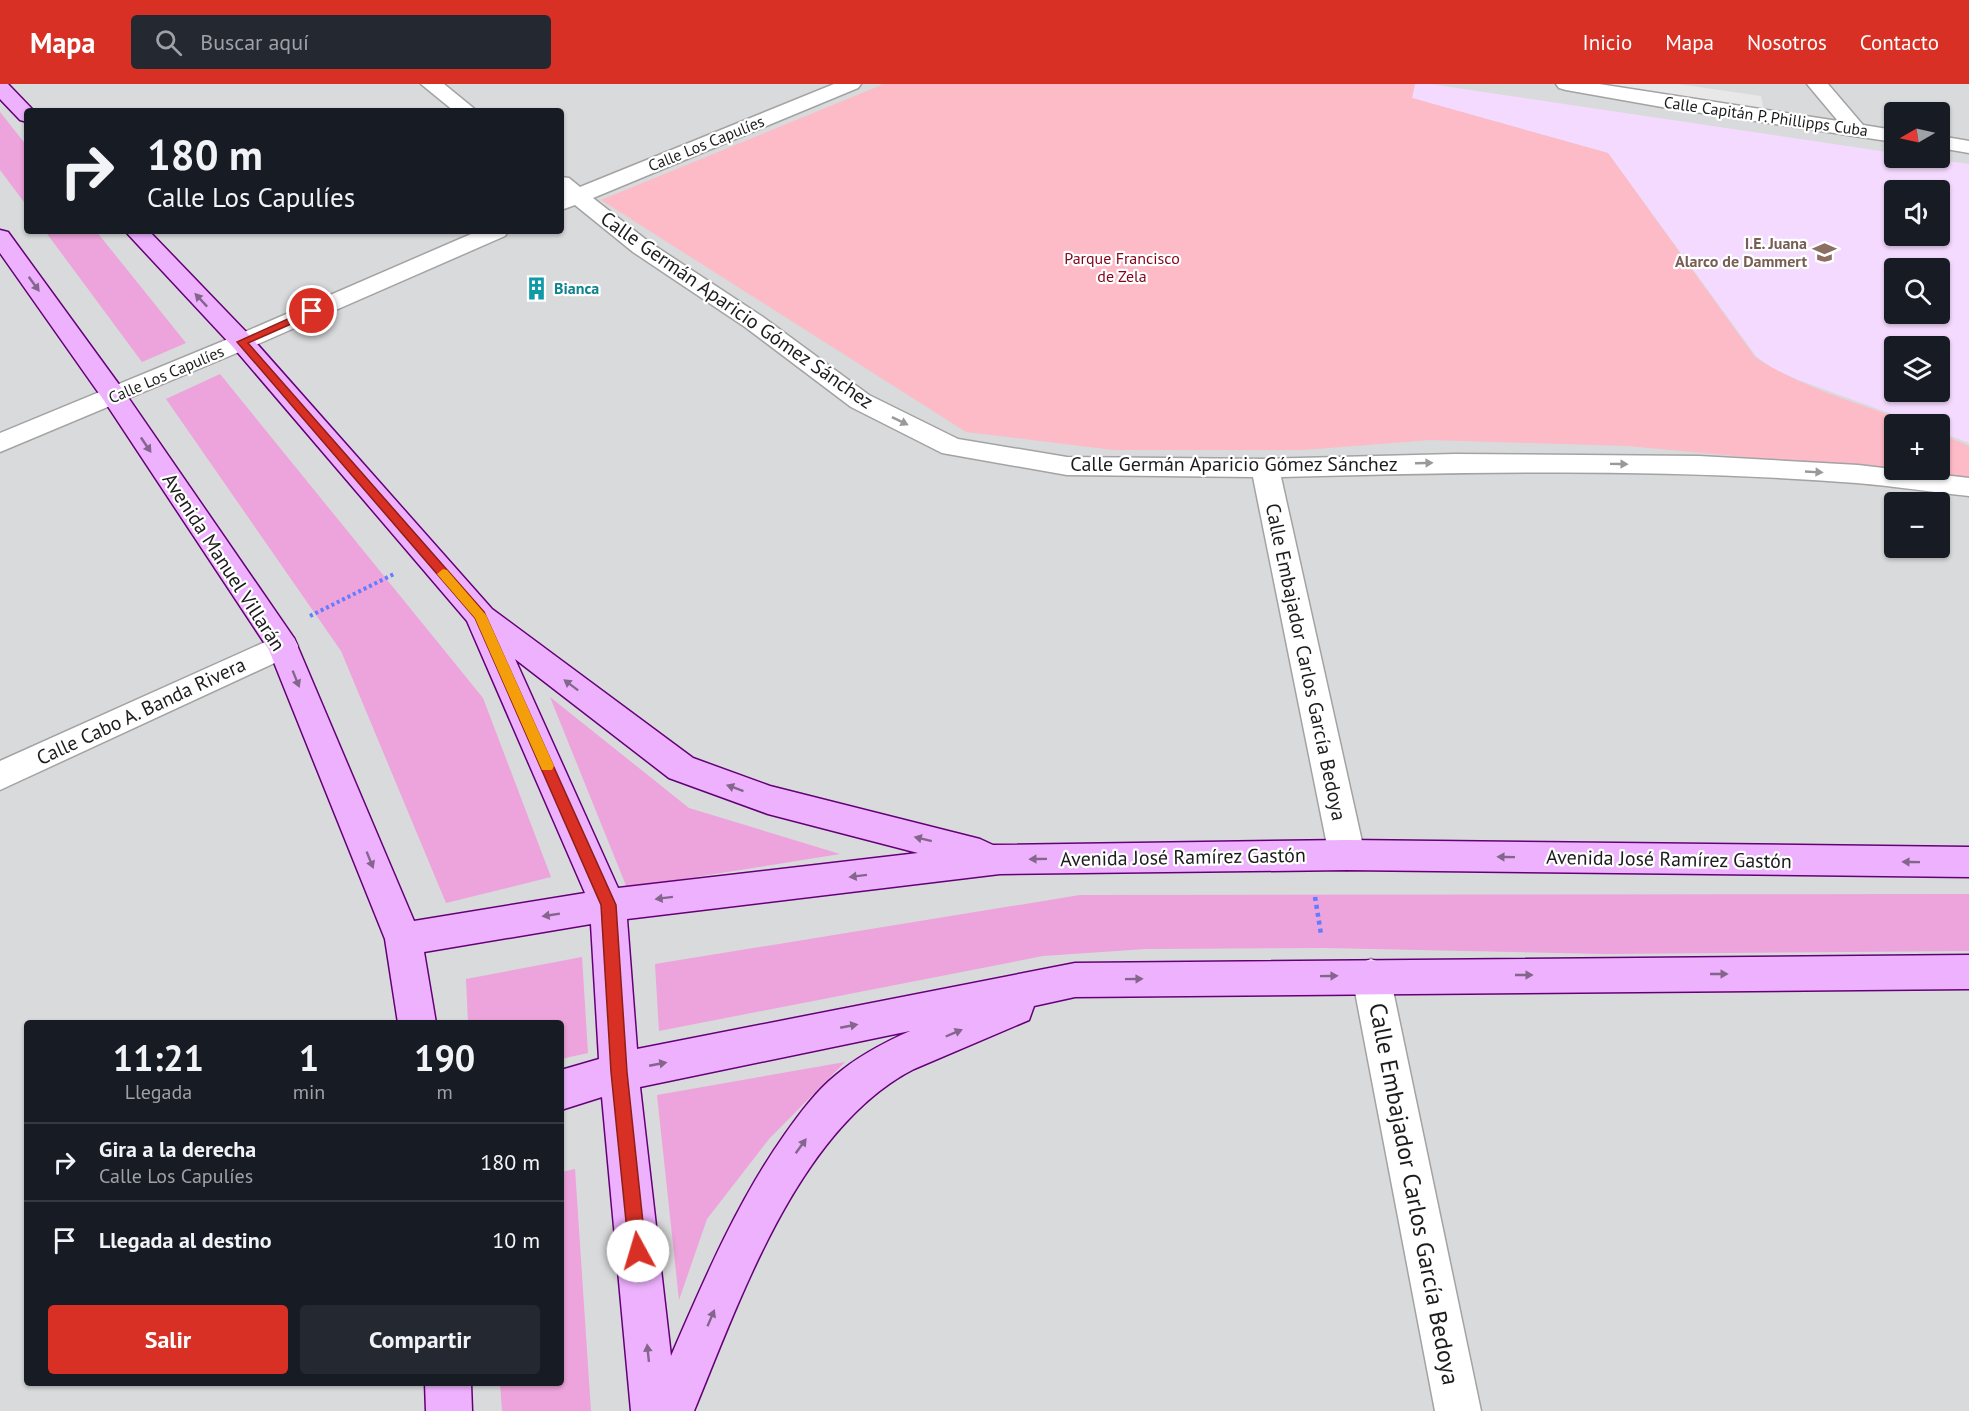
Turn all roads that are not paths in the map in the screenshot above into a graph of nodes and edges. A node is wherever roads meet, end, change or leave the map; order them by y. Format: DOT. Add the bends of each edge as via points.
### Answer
graph roads {
  1 [pos="431,84"];
  2 [pos="1566,84"];
  3 [pos="1816,84"];
  4 [pos="835,86"];
  5 [pos="0,87"];
  6 [pos="463,108"];
  7 [pos="24,113"];
  8 [pos="1856,130"];
  9 [pos="1884,134"];
  10 [pos="1950,144"];
  11 [pos="1969,147"];
  12 [pos="567,194"];
  13 [pos="139,234"];
  14 [pos="490,234"];
  15 [pos="0,237"];
  16 [pos="242,342"];
  17 [pos="114,396"];
  18 [pos="0,443"];
  19 [pos="1265,468"];
  20 [pos="1969,488"];
  21 [pos="480,615"];
  22 [pos="278,640"];
  23 [pos="0,776"];
  24 [pos="1347,855"];
  25 [pos="1000,859"];
  26 [pos="1969,862"];
  27 [pos="608,905"];
  28 [pos="403,939"];
  29 [pos="1969,972"];
  30 [pos="1371,976"];
  31 [pos="1075,980"];
  32 [pos="416,1020"];
  33 [pos="619,1072"];
  34 [pos="564,1089"];
  35 [pos="448,1386"];
  36 [pos="449,1411"];
  37 [pos="654,1411"];
  38 [pos="671,1411"];
  39 [pos="1458,1411"];
  1 -- 6 [label="street"];
  2 -- 8 [label="street, Calle Capitán P. Phillipps Cuba"];
  3 -- 8 [label="street"];
  4 -- 12 [label="street, Calle Los Capulíes"];
  5 -- 7 [label="main road"];
  8 -- 9 [label="street, Calle Capitán P. Phillipps Cuba"];
  10 -- 11 [label="street"];
  12 -- 19 [label="street, Calle Germán Aparicio Gómez Sánchez, one-way" via="754,322 860,401 952,447 1066,465"];
  16 -- 13 [label="main road, one-way"];
  14 -- 16 [label="street, Calle Los Capulíes"];
  15 -- 17 [label="main road, Avenida Manuel Villarán, one-way"];
  16 -- 17 [label="street, Calle Los Capulíes"];
  16 -- 21 [label="main road"];
  17 -- 18 [label="street, Calle Los Capulíes"];
  17 -- 22 [label="main road, Avenida Manuel Villarán, one-way"];
  19 -- 20 [label="street, Calle Germán Aparicio Gómez Sánchez, one-way" via="1455,462 1699,465 1858,474"];
  19 -- 24 [label="street, Calle Embajador Carlos García Bedoya"];
  25 -- 21 [label="main road, one-way" via="768,800 681,768"];
  21 -- 27 [label="main road"];
  22 -- 23 [label="street, Calle Cabo A. Banda Rivera"];
  22 -- 28 [label="main road, Avenida Manuel Villarán, one-way"];
  24 -- 25 [label="main road, Avenida José Ramírez Gastón, one-way"];
  26 -- 24 [label="main road, Avenida José Ramírez Gastón, one-way"];
  25 -- 27 [label="main road, Avenida José Ramírez Gastón, one-way"];
  27 -- 28 [label="main road, Avenida José Ramírez Gastón, one-way"];
  27 -- 33 [label="main road"];
  28 -- 32 [label="main road, Avenida Manuel Villarán"];
  30 -- 29 [label="main road, one-way"];
  31 -- 30 [label="main road, one-way"];
  30 -- 39 [label="street, Calle Embajador Carlos García Bedoya"];
  33 -- 31 [label="main road, one-way"];
  38 -- 31 [label="main road, one-way" via="754,1226 788,1165 846,1091 884,1063"];
  33 -- 34 [label="main road"];
  37 -- 33 [label="main road, one-way"];
  35 -- 36 [label="main road"];
}
